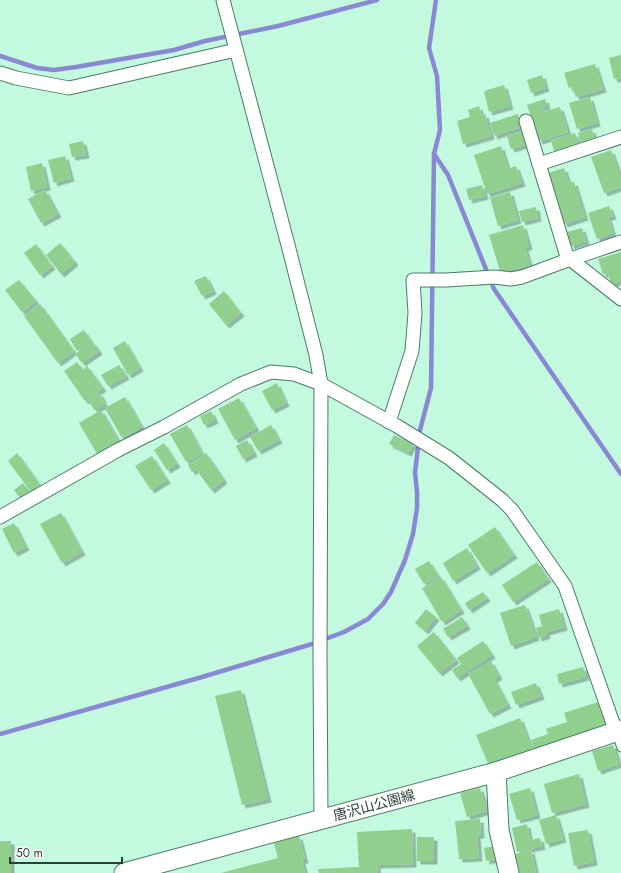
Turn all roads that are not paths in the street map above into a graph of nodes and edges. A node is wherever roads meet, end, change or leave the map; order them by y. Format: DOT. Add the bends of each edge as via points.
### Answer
graph roads {
  1 [pos="223,0"];
  2 [pos="236,50"];
  3 [pos="0,73"];
  4 [pos="526,121"];
  5 [pos="621,137"];
  6 [pos="539,164"];
  7 [pos="621,242"];
  8 [pos="569,260"];
  9 [pos="621,299"];
  10 [pos="321,384"];
  11 [pos="389,422"];
  12 [pos="0,517"];
  13 [pos="619,736"];
  14 [pos="496,772"];
  15 [pos="321,819"];
  16 [pos="124,873"];
  17 [pos="509,873"];
  1 -- 2 [label="street"];
  2 -- 3 [label="street" via="69,88"];
  2 -- 10 [label="street" via="290,252"];
  4 -- 6 [label="street"];
  5 -- 6 [label="street"];
  6 -- 8 [label="street"];
  7 -- 8 [label="street"];
  8 -- 9 [label="street"];
  8 -- 11 [label="street" via="511,279 495,277 413,280 415,313 412,351"];
  10 -- 11 [label="street"];
  10 -- 12 [label="street" via="294,374 271,372 241,384"];
  10 -- 15 [label="street"];
  11 -- 13 [label="street" via="450,458 512,510 565,586"];
  13 -- 14 [label="main road, 唐沢山公園線"];
  14 -- 15 [label="main road, 唐沢山公園線"];
  14 -- 17 [label="main road" via="499,830"];
  15 -- 16 [label="main road, 唐沢山公園線"];
}
